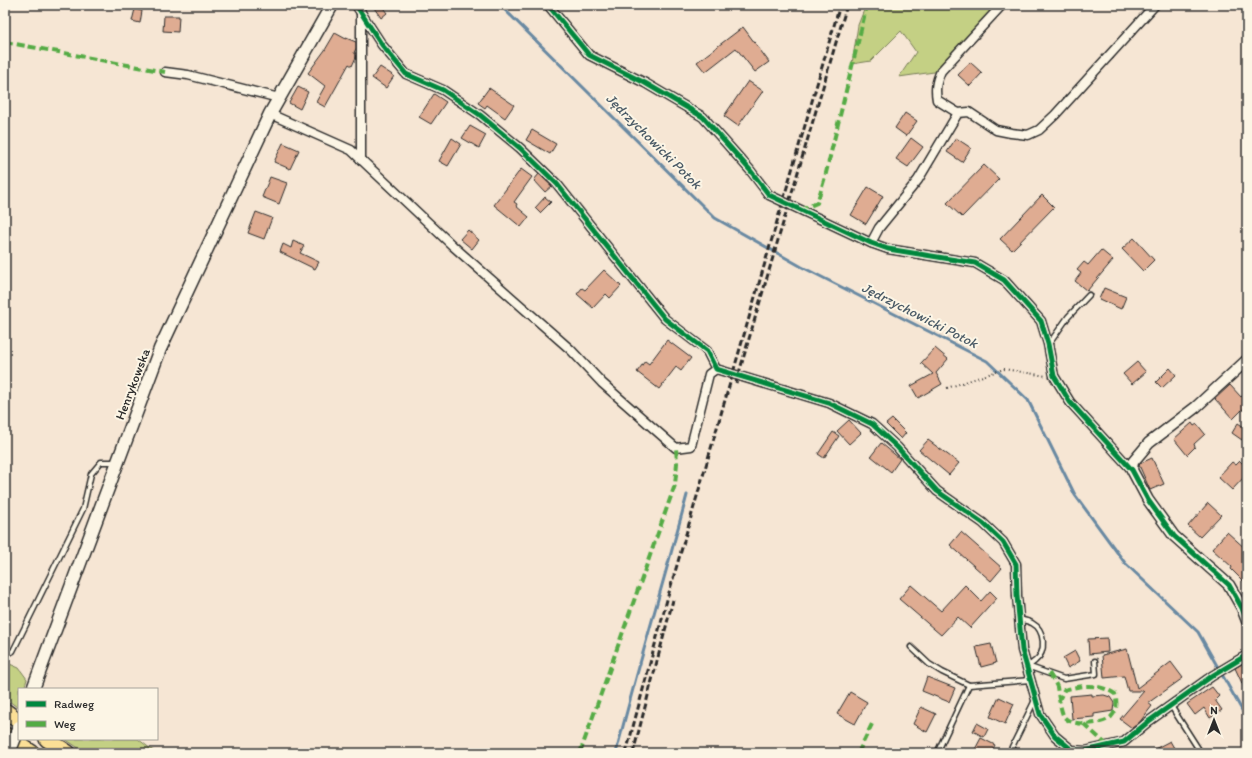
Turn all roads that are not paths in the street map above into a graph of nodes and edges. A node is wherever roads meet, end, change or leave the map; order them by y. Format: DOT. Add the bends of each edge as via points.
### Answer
graph roads {
  1 [pos="332,5"];
  2 [pos="548,5"];
  3 [pos="1002,5"];
  4 [pos="1155,5"];
  5 [pos="358,9"];
  6 [pos="165,72"];
  7 [pos="279,98"];
  8 [pos="958,113"];
  9 [pos="270,114"];
  10 [pos="361,160"];
  11 [pos="872,243"];
  12 [pos="1089,295"];
  13 [pos="1048,344"];
  14 [pos="1247,360"];
  15 [pos="716,369"];
  16 [pos="117,462"];
  17 [pos="1132,470"];
  18 [pos="1019,619"];
  19 [pos="1247,621"];
  20 [pos="911,646"];
  21 [pos="5,655"];
  22 [pos="1247,655"];
  23 [pos="1096,661"];
  24 [pos="1027,666"];
  25 [pos="1031,680"];
  26 [pos="969,685"];
  27 [pos="33,688"];
  28 [pos="1036,698"];
  29 [pos="1171,706"];
  30 [pos="5,711"];
  31 [pos="18,720"];
  32 [pos="18,730"];
  33 [pos="5,735"];
  34 [pos="48,740"];
  35 [pos="9,753"];
  36 [pos="32,753"];
  37 [pos="68,753"];
  38 [pos="937,753"];
  39 [pos="1009,753"];
  40 [pos="1201,753"];
  1 -- 7 [label="main road, Henrykowska"];
  2 -- 11 [label="street" via="589,55 703,117 770,195"];
  3 -- 8 [label="street" via="941,71 937,81 937,100"];
  4 -- 8 [label="street" via="1039,130 1028,135 996,130 969,112"];
  5 -- 10 [label="street"];
  5 -- 15 [label="street" via="382,45 406,74 443,90 480,115 520,148 557,184 665,319 707,351"];
  6 -- 7 [label="street" via="188,75"];
  7 -- 9 [label="main road, Henrykowska"];
  8 -- 11 [label="street" via="918,180 879,228"];
  9 -- 10 [label="street" via="351,150"];
  9 -- 16 [label="main road, Henrykowska" via="160,349"];
  10 -- 15 [label="street" via="676,448 691,446 709,374"];
  11 -- 13 [label="street" via="888,249 975,263 1004,280 1041,320"];
  12 -- 13 [label="lane"];
  13 -- 17 [label="street" via="1054,376 1070,402"];
  14 -- 17 [label="street" via="1196,407 1149,444 1133,462"];
  15 -- 18 [label="street" via="829,403 872,424 937,491 983,523 1003,542 1016,564"];
  16 -- 21 [label="lane" via="101,462 91,474 83,509 13,651"];
  16 -- 27 [label="main road, Henrykowska"];
  17 -- 19 [label="street" via="1148,500 1174,536 1229,585"];
  18 -- 24 [label="street" via="1022,650"];
  18 -- 24 [label="lane" via="1032,623 1041,632 1043,642 1042,651 1036,661"];
  20 -- 26 [label="lane" via="929,664"];
  22 -- 29 [label="street" via="1212,676"];
  23 -- 24 [label="lane" via="1096,674 1064,679"];
  24 -- 25 [label="street"];
  25 -- 26 [label="lane"];
  25 -- 28 [label="street"];
  26 -- 38 [label="lane"];
  28 -- 29 [label="street" via="1040,714 1055,736 1072,750 1085,751 1124,742"];
  28 -- 39 [label="lane"];
  29 -- 40 [label="lane"];
  30 -- 31 [label="highway"];
  32 -- 35 [label="main road, bridge"];
  33 -- 36 [label="highway"];
  34 -- 37 [label="highway"];
}
